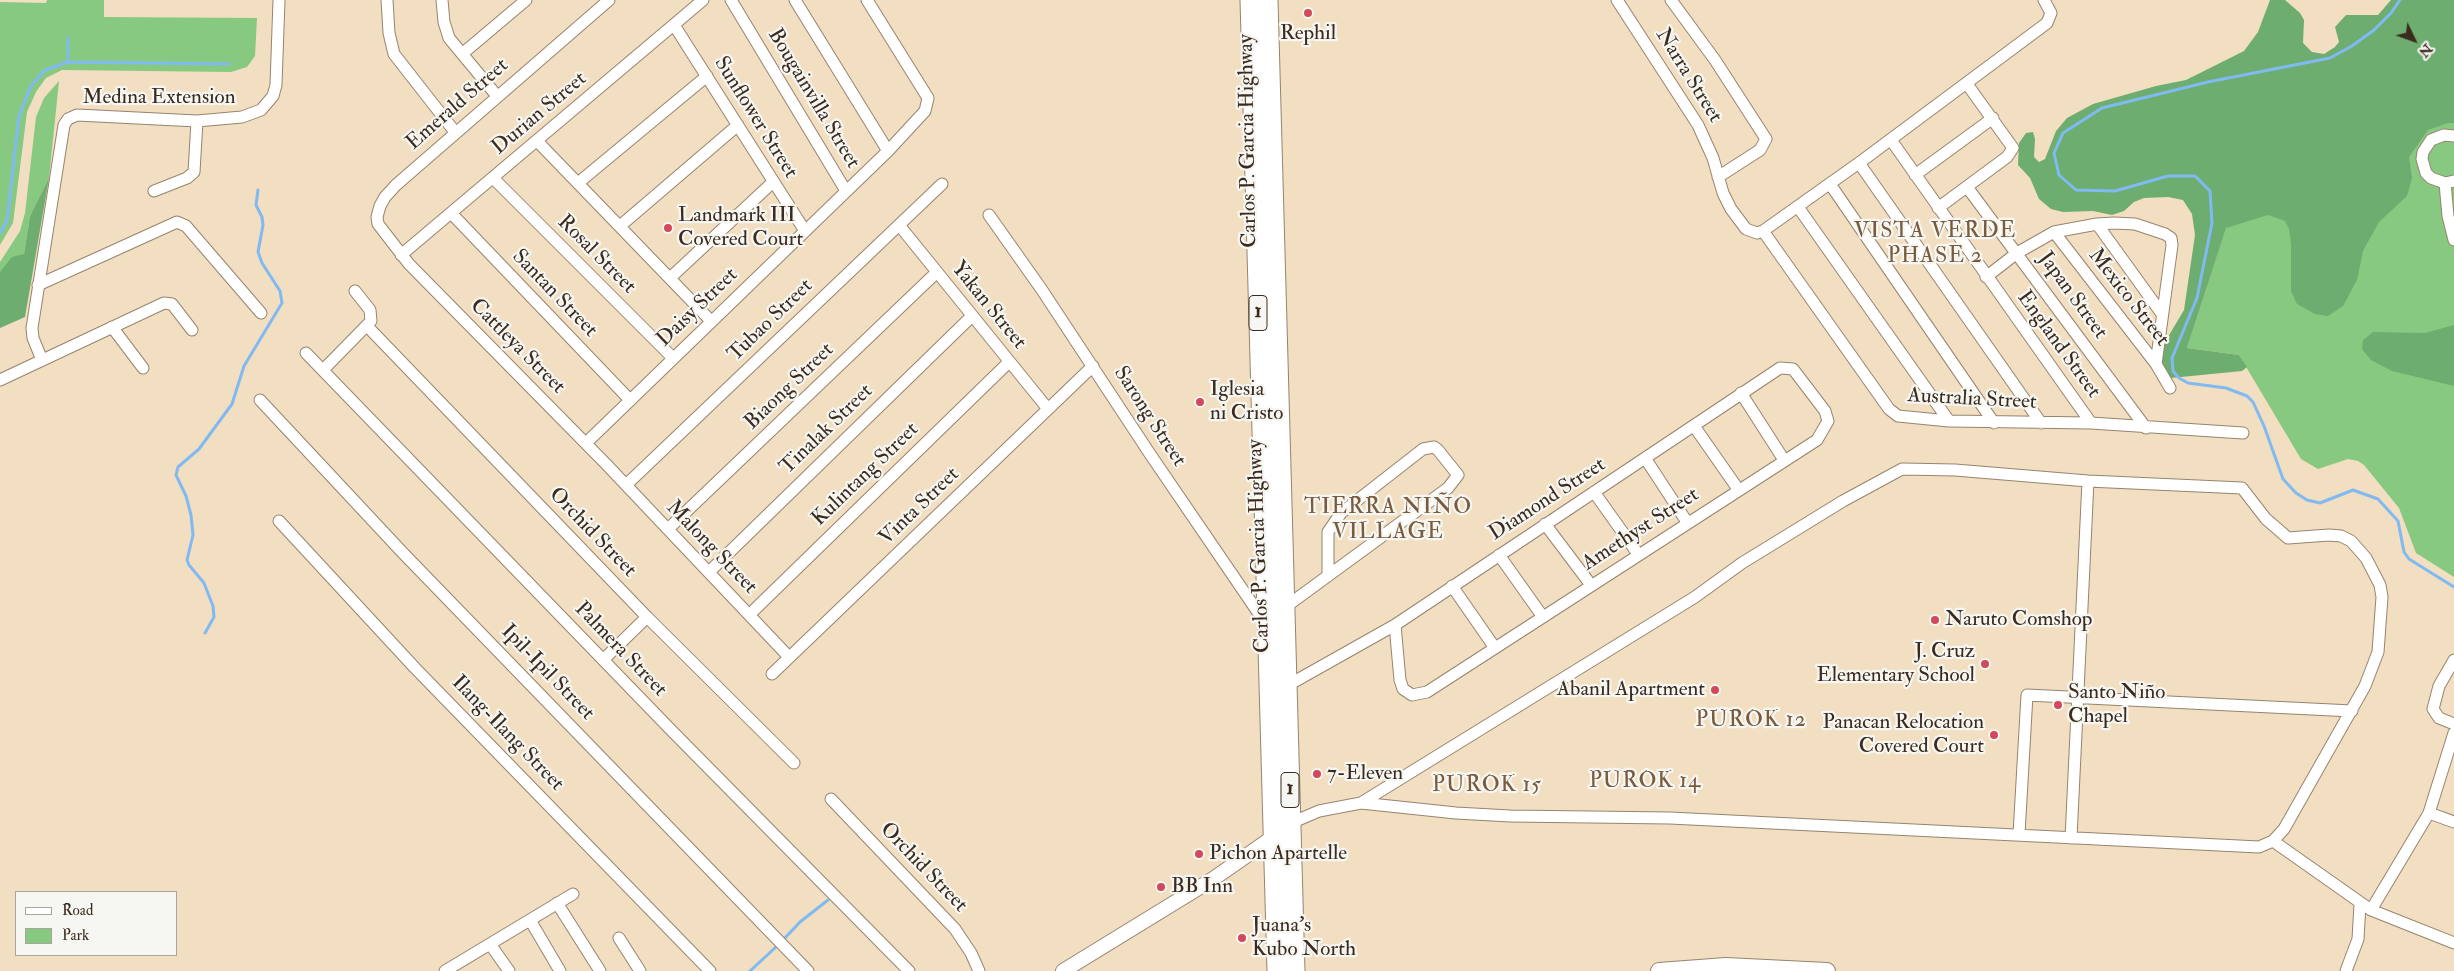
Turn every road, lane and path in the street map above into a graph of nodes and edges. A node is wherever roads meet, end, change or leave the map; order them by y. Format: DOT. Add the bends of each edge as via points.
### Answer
graph roads {
  1 [pos="278,0"];
  2 [pos="387,0"];
  3 [pos="442,0"];
  4 [pos="526,0"];
  5 [pos="609,0"];
  6 [pos="703,0"];
  7 [pos="731,0"];
  8 [pos="795,0"];
  9 [pos="867,0"];
  10 [pos="1250,0"];
  11 [pos="1268,0"];
  12 [pos="1671,0"];
  13 [pos="2044,0"];
  14 [pos="1622,2"];
  15 [pos="674,25"];
  16 [pos="462,54"];
  17 [pos="706,76"];
  18 [pos="1967,84"];
  19 [pos="497,96"];
  20 [pos="1993,118"];
  21 [pos="197,121"];
  22 [pos="738,125"];
  23 [pos="455,132"];
  24 [pos="2454,136"];
  25 [pos="1891,140"];
  26 [pos="537,141"];
  27 [pos="888,151"];
  28 [pos="1859,164"];
  29 [pos="1915,174"];
  30 [pos="1718,177"];
  31 [pos="492,178"];
  32 [pos="773,182"];
  33 [pos="2449,182"];
  34 [pos="578,183"];
  35 [pos="942,184"];
  36 [pos="1830,184"];
  37 [pos="1967,187"];
  38 [pos="154,191"];
  39 [pos="846,191"];
  40 [pos="1798,207"];
  41 [pos="1938,208"];
  42 [pos="451,213"];
  43 [pos="989,215"];
  44 [pos="2097,224"];
  45 [pos="899,225"];
  46 [pos="620,226"];
  47 [pos="805,231"];
  48 [pos="1763,231"];
  49 [pos="2054,232"];
  50 [pos="2454,240"];
  51 [pos="2017,253"];
  52 [pos="401,255"];
  53 [pos="937,272"];
  54 [pos="1986,277"];
  55 [pos="670,278"];
  56 [pos="38,285"];
  57 [pos="355,291"];
  58 [pos="261,313"];
  59 [pos="2162,314"];
  60 [pos="972,316"];
  61 [pos="711,321"];
  62 [pos="367,326"];
  63 [pos="112,328"];
  64 [pos="192,330"];
  65 [pos="306,353"];
  66 [pos="673,358"];
  67 [pos="42,360"];
  68 [pos="1009,362"];
  69 [pos="2156,364"];
  70 [pos="1093,366"];
  71 [pos="143,368"];
  72 [pos="1793,369"];
  73 [pos="323,370"];
  74 [pos="0,380"];
  75 [pos="2170,388"];
  76 [pos="1741,393"];
  77 [pos="260,400"];
  78 [pos="630,400"];
  79 [pos="1048,410"];
  80 [pos="1949,421"];
  81 [pos="1994,423"];
  82 [pos="2041,423"];
  83 [pos="2092,424"];
  84 [pos="1694,426"];
  85 [pos="2146,428"];
  86 [pos="2243,433"];
  87 [pos="586,444"];
  88 [pos="1645,458"];
  89 [pos="1784,460"];
  90 [pos="606,464"];
  91 [pos="2088,481"];
  92 [pos="626,485"];
  93 [pos="1738,489"];
  94 [pos="1594,492"];
  95 [pos="279,521"];
  96 [pos="1687,522"];
  97 [pos="1545,524"];
  98 [pos="668,529"];
  99 [pos="1638,554"];
  100 [pos="1499,555"];
  101 [pos="709,572"];
  102 [pos="1328,576"];
  103 [pos="1452,586"];
  104 [pos="1591,586"];
  105 [pos="749,615"];
  106 [pos="647,617"];
  107 [pos="1542,617"];
  108 [pos="1279,620"];
  109 [pos="1395,625"];
  110 [pos="1495,648"];
  111 [pos="790,657"];
  112 [pos="602,660"];
  113 [pos="2454,660"];
  114 [pos="772,674"];
  115 [pos="1278,688"];
  116 [pos="2076,698"];
  117 [pos="2352,711"];
  118 [pos="2454,724"];
  119 [pos="2454,732"];
  120 [pos="794,763"];
  121 [pos="831,799"];
  122 [pos="1362,803"];
  123 [pos="2429,813"];
  124 [pos="2454,822"];
  125 [pos="1291,823"];
  126 [pos="2019,834"];
  127 [pos="1274,837"];
  128 [pos="2071,838"];
  129 [pos="2273,841"];
  130 [pos="573,894"];
  131 [pos="557,903"];
  132 [pos="2360,904"];
  133 [pos="2372,910"];
  134 [pos="530,920"];
  135 [pos="1285,927"];
  136 [pos="619,938"];
  137 [pos="2454,943"];
  138 [pos="490,944"];
  139 [pos="445,971"];
  140 [pos="509,971"];
  141 [pos="560,971"];
  142 [pos="600,971"];
  143 [pos="640,971"];
  144 [pos="710,971"];
  145 [pos="808,971"];
  146 [pos="909,971"];
  147 [pos="979,971"];
  148 [pos="1063,971"];
  149 [pos="1278,971"];
  150 [pos="1295,971"];
  151 [pos="1659,971"];
  152 [pos="1827,971"];
  153 [pos="2346,971"];
  1 -- 21 [label="street, Medina Extension" via="276,85 267,104 242,117"];
  2 -- 23 [label="street" via="394,54"];
  3 -- 16 [label="street" via="446,30"];
  4 -- 16 [label="street"];
  5 -- 19 [label="street, Emerald Street"];
  6 -- 15 [label="street, Durian Street"];
  7 -- 39 [label="street, Bougainvilla Street"];
  8 -- 27 [label="street"];
  9 -- 27 [label="street, Daisy Street" via="928,98 923,115"];
  10 -- 108 [label="highway, Carlos P. Garcia Highway / 1"];
  11 -- 108 [label="highway, Carlos P. Garcia Highway / 1"];
  12 -- 30 [label="street" via="1765,134 1766,143 1760,150"];
  13 -- 18 [label="street" via="2051,13 2047,23"];
  14 -- 30 [label="street, Narra Street" via="1698,125 1708,144"];
  15 -- 17 [label="street, Sunflower Street"];
  15 -- 26 [label="street, Durian Street"];
  16 -- 19 [label="street"];
  17 -- 22 [label="street, Sunflower Street"];
  17 -- 34 [label="street"];
  18 -- 20 [label="street"];
  18 -- 25 [label="street"];
  19 -- 23 [label="street, Emerald Street"];
  20 -- 29 [label="street"];
  20 -- 37 [label="street" via="2012,144 2011,153"];
  21 -- 38 [label="street" via="194,172"];
  21 -- 56 [label="street, Medina Extension" via="77,115 68,119 61,136"];
  22 -- 32 [label="street, Sunflower Street"];
  22 -- 46 [label="street"];
  23 -- 52 [label="street, Emerald Street" via="396,185 380,206 378,224"];
  24 -- 33 [label="street" via="2437,136 2431,140 2422,159 2431,178"];
  25 -- 28 [label="street"];
  25 -- 29 [label="street, England Street"];
  26 -- 31 [label="street, Durian Street"];
  26 -- 34 [label="street"];
  27 -- 39 [label="street, Daisy Street"];
  28 -- 36 [label="street"];
  28 -- 82 [label="street"];
  29 -- 41 [label="street, England Street"];
  30 -- 48 [label="street, Narra Street" via="1731,209 1746,229 1754,233"];
  31 -- 42 [label="street, Durian Street"];
  31 -- 66 [label="street, Rosal Street"];
  32 -- 47 [label="street, Sunflower Street"];
  32 -- 55 [label="street"];
  33 -- 50 [label="street" via="2448,216"];
  34 -- 46 [label="street"];
  35 -- 45 [label="street, Tubao Street"];
  36 -- 40 [label="street"];
  36 -- 81 [label="street"];
  37 -- 41 [label="street"];
  37 -- 51 [label="street, Japan Street"];
  39 -- 47 [label="street, Daisy Street"];
  40 -- 48 [label="street"];
  40 -- 80 [label="street"];
  41 -- 54 [label="street, England Street"];
  42 -- 52 [label="street, Durian Street"];
  42 -- 78 [label="street, Santan Street"];
  43 -- 70 [label="street, Sarong Street"];
  44 -- 49 [label="street"];
  44 -- 59 [label="street"];
  44 -- 59 [label="street" via="2135,224 2170,238 2172,245"];
  45 -- 53 [label="street, Yakan Street"];
  45 -- 92 [label="street, Tubao Street"];
  46 -- 55 [label="street"];
  47 -- 61 [label="street, Daisy Street"];
  48 -- 80 [label="street, Australia Street" via="1889,409 1904,418"];
  49 -- 51 [label="street"];
  49 -- 69 [label="street, Mexico Street"];
  51 -- 54 [label="street"];
  51 -- 85 [label="street, Japan Street"];
  52 -- 87 [label="street, Cattleya Street"];
  53 -- 60 [label="street, Yakan Street"];
  53 -- 98 [label="street, Biaong Street"];
  54 -- 83 [label="street, England Street"];
  55 -- 61 [label="street"];
  56 -- 58 [label="street" via="178,222 186,226"];
  56 -- 67 [label="street, Medina Extension" via="32,328"];
  57 -- 62 [label="street" via="370,310 371,320"];
  59 -- 69 [label="street"];
  60 -- 68 [label="street, Yakan Street"];
  60 -- 101 [label="street, Tinalak Street"];
  61 -- 66 [label="street, Daisy Street"];
  62 -- 73 [label="street"];
  62 -- 106 [label="street, Orchid Street"];
  63 -- 64 [label="street" via="168,303 176,308"];
  63 -- 67 [label="street"];
  63 -- 71 [label="street"];
  65 -- 73 [label="street, Palmera Street"];
  66 -- 78 [label="street, Daisy Street"];
  67 -- 74 [label="street"];
  68 -- 79 [label="street, Yakan Street"];
  68 -- 105 [label="street, Kulintang Street"];
  69 -- 75 [label="street, Mexico Street"];
  70 -- 79 [label="street, Vinta Street"];
  70 -- 108 [label="street, Sarong Street" via="1150,454"];
  72 -- 76 [label="street, Diamond Street" via="1780,368"];
  72 -- 89 [label="street, Amethyst Street" via="1825,411 1828,421 1817,440"];
  73 -- 112 [label="street, Palmera Street"];
  76 -- 84 [label="street, Diamond Street"];
  76 -- 89 [label="street"];
  77 -- 145 [label="street, Ipil-Ipil Street" via="383,532"];
  78 -- 87 [label="street, Daisy Street"];
  79 -- 111 [label="street, Vinta Street"];
  80 -- 81 [label="street, Australia Street"];
  81 -- 82 [label="street, Australia Street"];
  82 -- 83 [label="street, Australia Street"];
  83 -- 85 [label="street, Australia Street"];
  84 -- 88 [label="street, Diamond Street"];
  84 -- 93 [label="street"];
  85 -- 86 [label="street, Australia Street"];
  87 -- 90 [label="street, Cattleya Street"];
  88 -- 94 [label="street, Diamond Street"];
  88 -- 96 [label="street"];
  89 -- 93 [label="street, Amethyst Street"];
  90 -- 92 [label="street, Malong Street"];
  91 -- 116 [label="street"];
  91 -- 117 [label="street" via="2242,488 2266,519 2288,538 2341,536 2351,541 2374,571 2382,598 2374,667"];
  91 -- 122 [label="street" via="1956,470 1894,472 1750,558 1695,597"];
  92 -- 98 [label="street, Malong Street"];
  93 -- 96 [label="street, Amethyst Street"];
  94 -- 97 [label="street, Diamond Street"];
  94 -- 99 [label="street"];
  95 -- 144 [label="street, Ilang-Ilang Street" via="416,668"];
  96 -- 99 [label="street, Amethyst Street"];
  97 -- 100 [label="street, Diamond Street"];
  97 -- 104 [label="street"];
  98 -- 101 [label="street, Malong Street"];
  99 -- 104 [label="street, Amethyst Street"];
  100 -- 103 [label="street, Diamond Street"];
  100 -- 107 [label="street"];
  101 -- 105 [label="street, Malong Street"];
  102 -- 102 [label="street" via="1453,484 1458,474 1438,450 1434,447 1423,449 1341,513 1328,532"];
  102 -- 108 [label="street"];
  103 -- 109 [label="street, Diamond Street"];
  103 -- 110 [label="street"];
  104 -- 107 [label="street, Amethyst Street"];
  105 -- 111 [label="street, Malong Street"];
  106 -- 112 [label="street"];
  106 -- 120 [label="street, Orchid Street"];
  107 -- 110 [label="street, Amethyst Street"];
  108 -- 115 [label="highway, Carlos P. Garcia Highway / 1"];
  109 -- 110 [label="street, Amethyst Street" via="1400,680 1403,689 1412,694 1427,692"];
  109 -- 115 [label="street, Diamond Street"];
  111 -- 114 [label="street, Vinta Street"];
  112 -- 146 [label="street, Palmera Street"];
  113 -- 118 [label="street" via="2439,686 2433,709 2439,718"];
  115 -- 125 [label="highway, Carlos P. Garcia Highway / 1"];
  115 -- 127 [label="highway, Carlos P. Garcia Highway / 1"];
  116 -- 117 [label="street"];
  116 -- 126 [label="street" via="2027,695"];
  116 -- 128 [label="street"];
  117 -- 129 [label="street" via="2284,829"];
  119 -- 123 [label="street"];
  121 -- 147 [label="street, Orchid Street" via="955,929"];
  122 -- 125 [label="street" via="1319,811"];
  122 -- 126 [label="street" via="1510,816 1670,818"];
  123 -- 124 [label="street"];
  123 -- 133 [label="street"];
  125 -- 127 [label="street"];
  125 -- 135 [label="highway, Carlos P. Garcia Highway / 1"];
  126 -- 128 [label="street"];
  127 -- 135 [label="highway, Carlos P. Garcia Highway / 1"];
  127 -- 148 [label="street" via="1213,879"];
  128 -- 129 [label="street" via="2252,847"];
  129 -- 132 [label="street"];
  130 -- 131 [label="street"];
  131 -- 134 [label="street"];
  131 -- 142 [label="street"];
  132 -- 133 [label="street"];
  132 -- 153 [label="street" via="2358,939"];
  133 -- 137 [label="street"];
  134 -- 138 [label="street"];
  134 -- 141 [label="street"];
  135 -- 149 [label="highway, Carlos P. Garcia Highway / 1"];
  135 -- 150 [label="highway, Carlos P. Garcia Highway / 1"];
  136 -- 143 [label="street"];
  138 -- 139 [label="street"];
  138 -- 140 [label="street"];
  151 -- 152 [label="main road" via="1726,966"];
}
